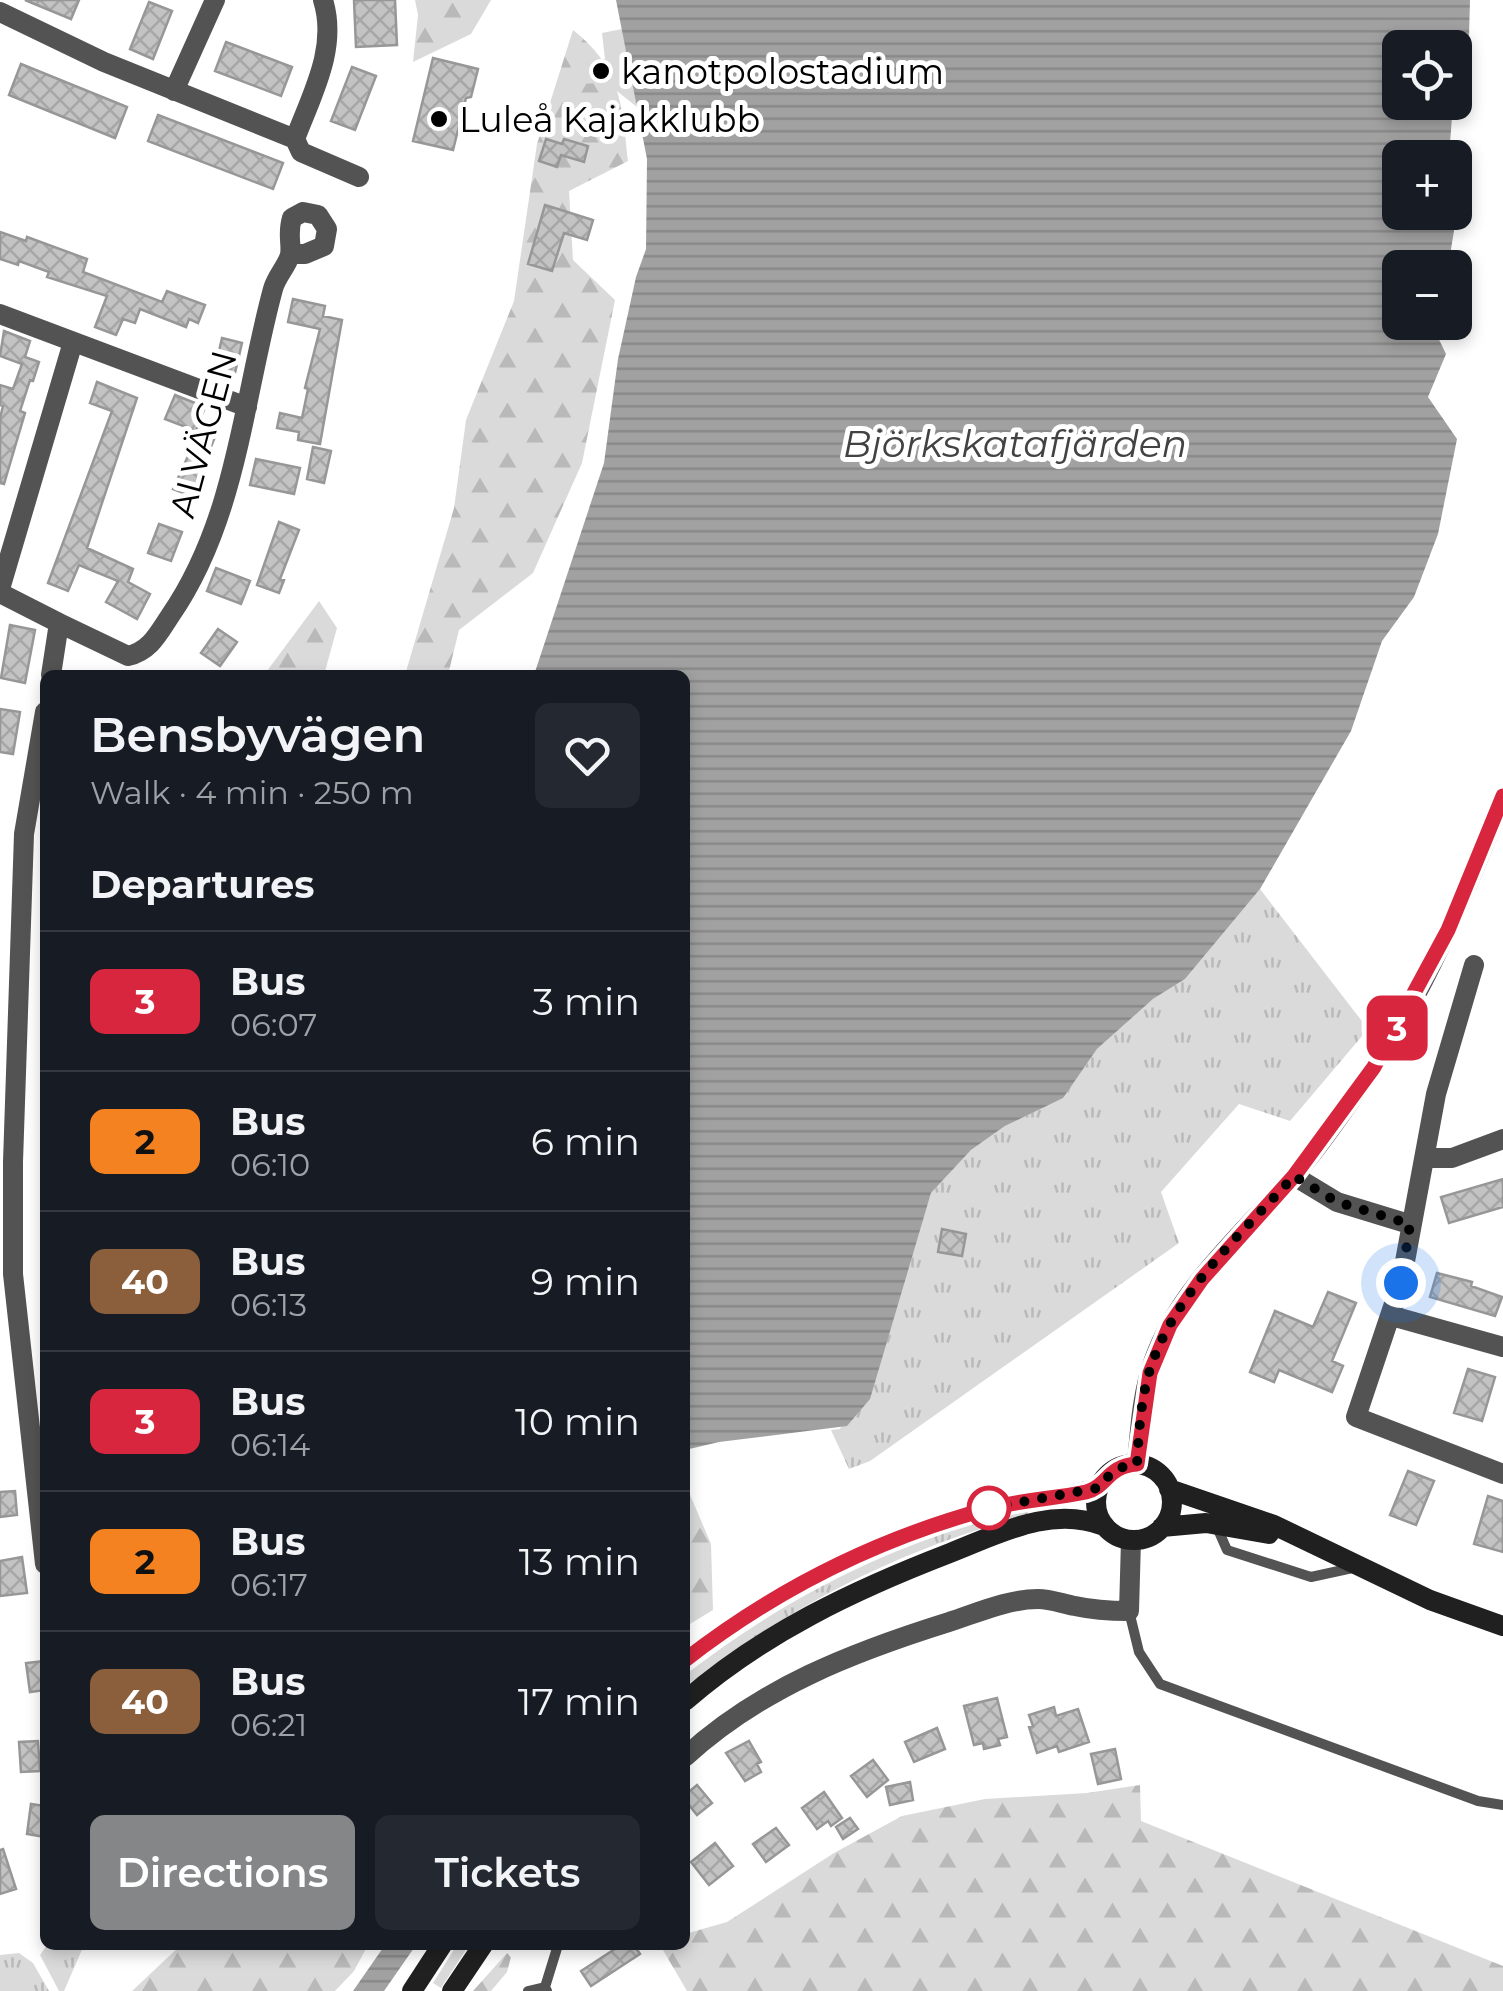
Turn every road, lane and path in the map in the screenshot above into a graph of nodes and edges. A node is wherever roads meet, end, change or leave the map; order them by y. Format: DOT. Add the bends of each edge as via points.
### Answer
graph roads {
  1 [pos="215,0"];
  2 [pos="323,0"];
  3 [pos="11,11"];
  4 [pos="174,91"];
  5 [pos="295,138"];
  6 [pos="358,177"];
  7 [pos="290,254"];
  8 [pos="0,314"];
  9 [pos="74,342"];
  10 [pos="247,407"];
  11 [pos="0,591"];
  12 [pos="59,623"];
  13 [pos="52,670"];
  14 [pos="40,741"];
  15 [pos="1503,796"];
  16 [pos="1474,965"];
  17 [pos="1503,1139"];
  18 [pos="1424,1158"];
  19 [pos="1294,1176"];
  20 [pos="1410,1224"];
  21 [pos="7,1274"];
  22 [pos="1392,1316"];
  23 [pos="1503,1347"];
  24 [pos="1137,1464"];
  25 [pos="1503,1474"];
  26 [pos="1098,1488"];
  27 [pos="1170,1489"];
  28 [pos="1216,1524"];
  29 [pos="40,1526"];
  30 [pos="1104,1526"];
  31 [pos="1162,1527"];
  32 [pos="1130,1540"];
  33 [pos="1312,1546"];
  34 [pos="1357,1567"];
  35 [pos="1129,1611"];
  36 [pos="1503,1626"];
  37 [pos="690,1657"];
  38 [pos="690,1698"];
  39 [pos="690,1753"];
  40 [pos="1503,1805"];
  41 [pos="439,1950"];
  42 [pos="480,1950"];
  43 [pos="557,1950"];
  44 [pos="546,1989"];
  45 [pos="412,1991"];
  46 [pos="452,1991"];
  47 [pos="528,1991"];
  1 -- 4 [label="street"];
  2 -- 5 [label="street" via="329,41"];
  3 -- 4 [label="street"];
  4 -- 5 [label="street"];
  5 -- 6 [label="street" via="302,152"];
  7 -- 10 [label="street, ALVÄGEN" via="274,286"];
  8 -- 9 [label="street"];
  9 -- 10 [label="street"];
  9 -- 11 [label="street"];
  10 -- 12 [label="street, ALVÄGEN" via="208,539 185,594 150,646 128,656"];
  11 -- 12 [label="street"];
  12 -- 13 [label="street"];
  14 -- 21 [label="street" via="24,834"];
  15 -- 19 [label="street" via="1458,908 1401,1022"];
  16 -- 18 [label="street"];
  17 -- 18 [label="street" via="1452,1158"];
  18 -- 20 [label="street"];
  19 -- 20 [label="street" via="1337,1202"];
  19 -- 24 [label="street" via="1170,1325 1150,1373"];
  20 -- 22 [label="street"];
  21 -- 29 [label="street"];
  22 -- 23 [label="street"];
  22 -- 25 [label="street" via="1356,1417"];
  24 -- 26 [label="main road" via="1115,1469"];
  24 -- 27 [label="main road" via="1158,1473"];
  26 -- 30 [label="main road"];
  26 -- 37 [label="main road" via="988,1508 884,1543 770,1601"];
  27 -- 31 [label="main road" via="1171,1509"];
  27 -- 33 [label="main road" via="1274,1525"];
  28 -- 31 [label="main road"];
  28 -- 33 [label="main road"];
  28 -- 34 [label="lane" via="1227,1550 1312,1576"];
  30 -- 32 [label="main road"];
  30 -- 38 [label="main road" via="1072,1518 1028,1524 883,1579 802,1618"];
  31 -- 32 [label="main road"];
  32 -- 35 [label="street"];
  33 -- 34 [label="main road"];
  34 -- 36 [label="main road"];
  35 -- 39 [label="street" via="1030,1600 933,1627 830,1663 769,1695"];
  35 -- 40 [label="lane" via="1140,1652 1160,1684"];
  41 -- 45 [label="main road"];
  42 -- 46 [label="main road"];
  43 -- 44 [label="lane"];
  44 -- 47 [label="lane"];
}
